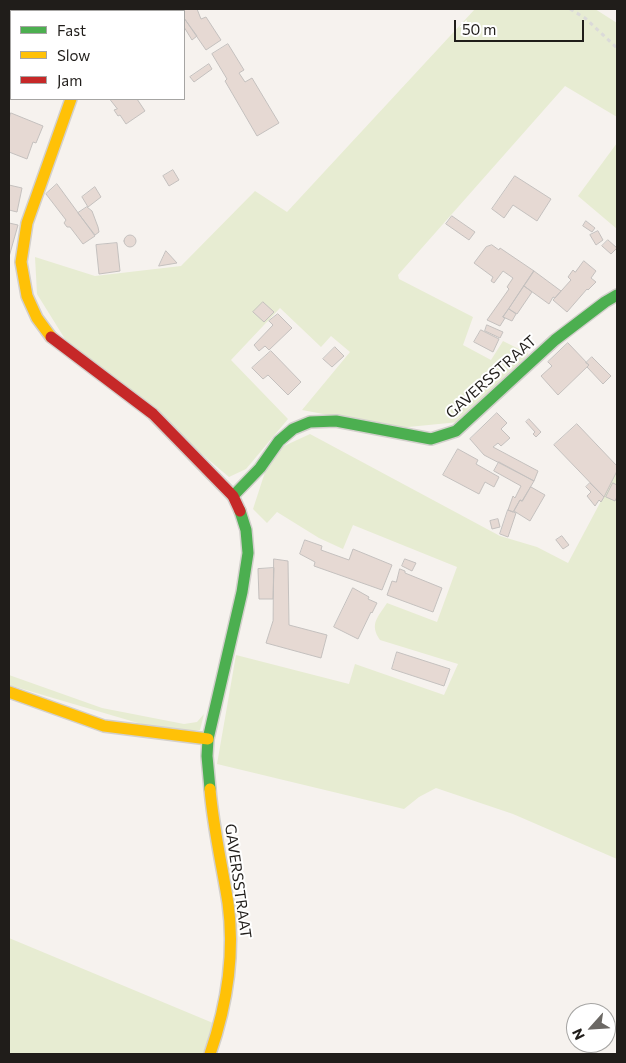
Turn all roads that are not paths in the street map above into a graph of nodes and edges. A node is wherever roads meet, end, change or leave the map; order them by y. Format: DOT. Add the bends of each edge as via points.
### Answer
graph roads {
  1 [pos="71,100"];
  2 [pos="617,295"];
  3 [pos="233,496"];
  4 [pos="9,692"];
  5 [pos="208,739"];
  6 [pos="210,1054"];
  1 -- 3 [label="street" via="27,223 21,262 27,296 50,336 153,414"];
  2 -- 3 [label="street, GAVERSSTRAAT" via="554,340 456,431 431,439 336,421 310,422 293,429 280,441"];
  3 -- 5 [label="street, GAVERSSTRAAT" via="246,530 248,553"];
  4 -- 5 [label="street" via="104,726"];
  5 -- 6 [label="street, GAVERSSTRAAT" via="208,782 232,946 227,991"];
}
